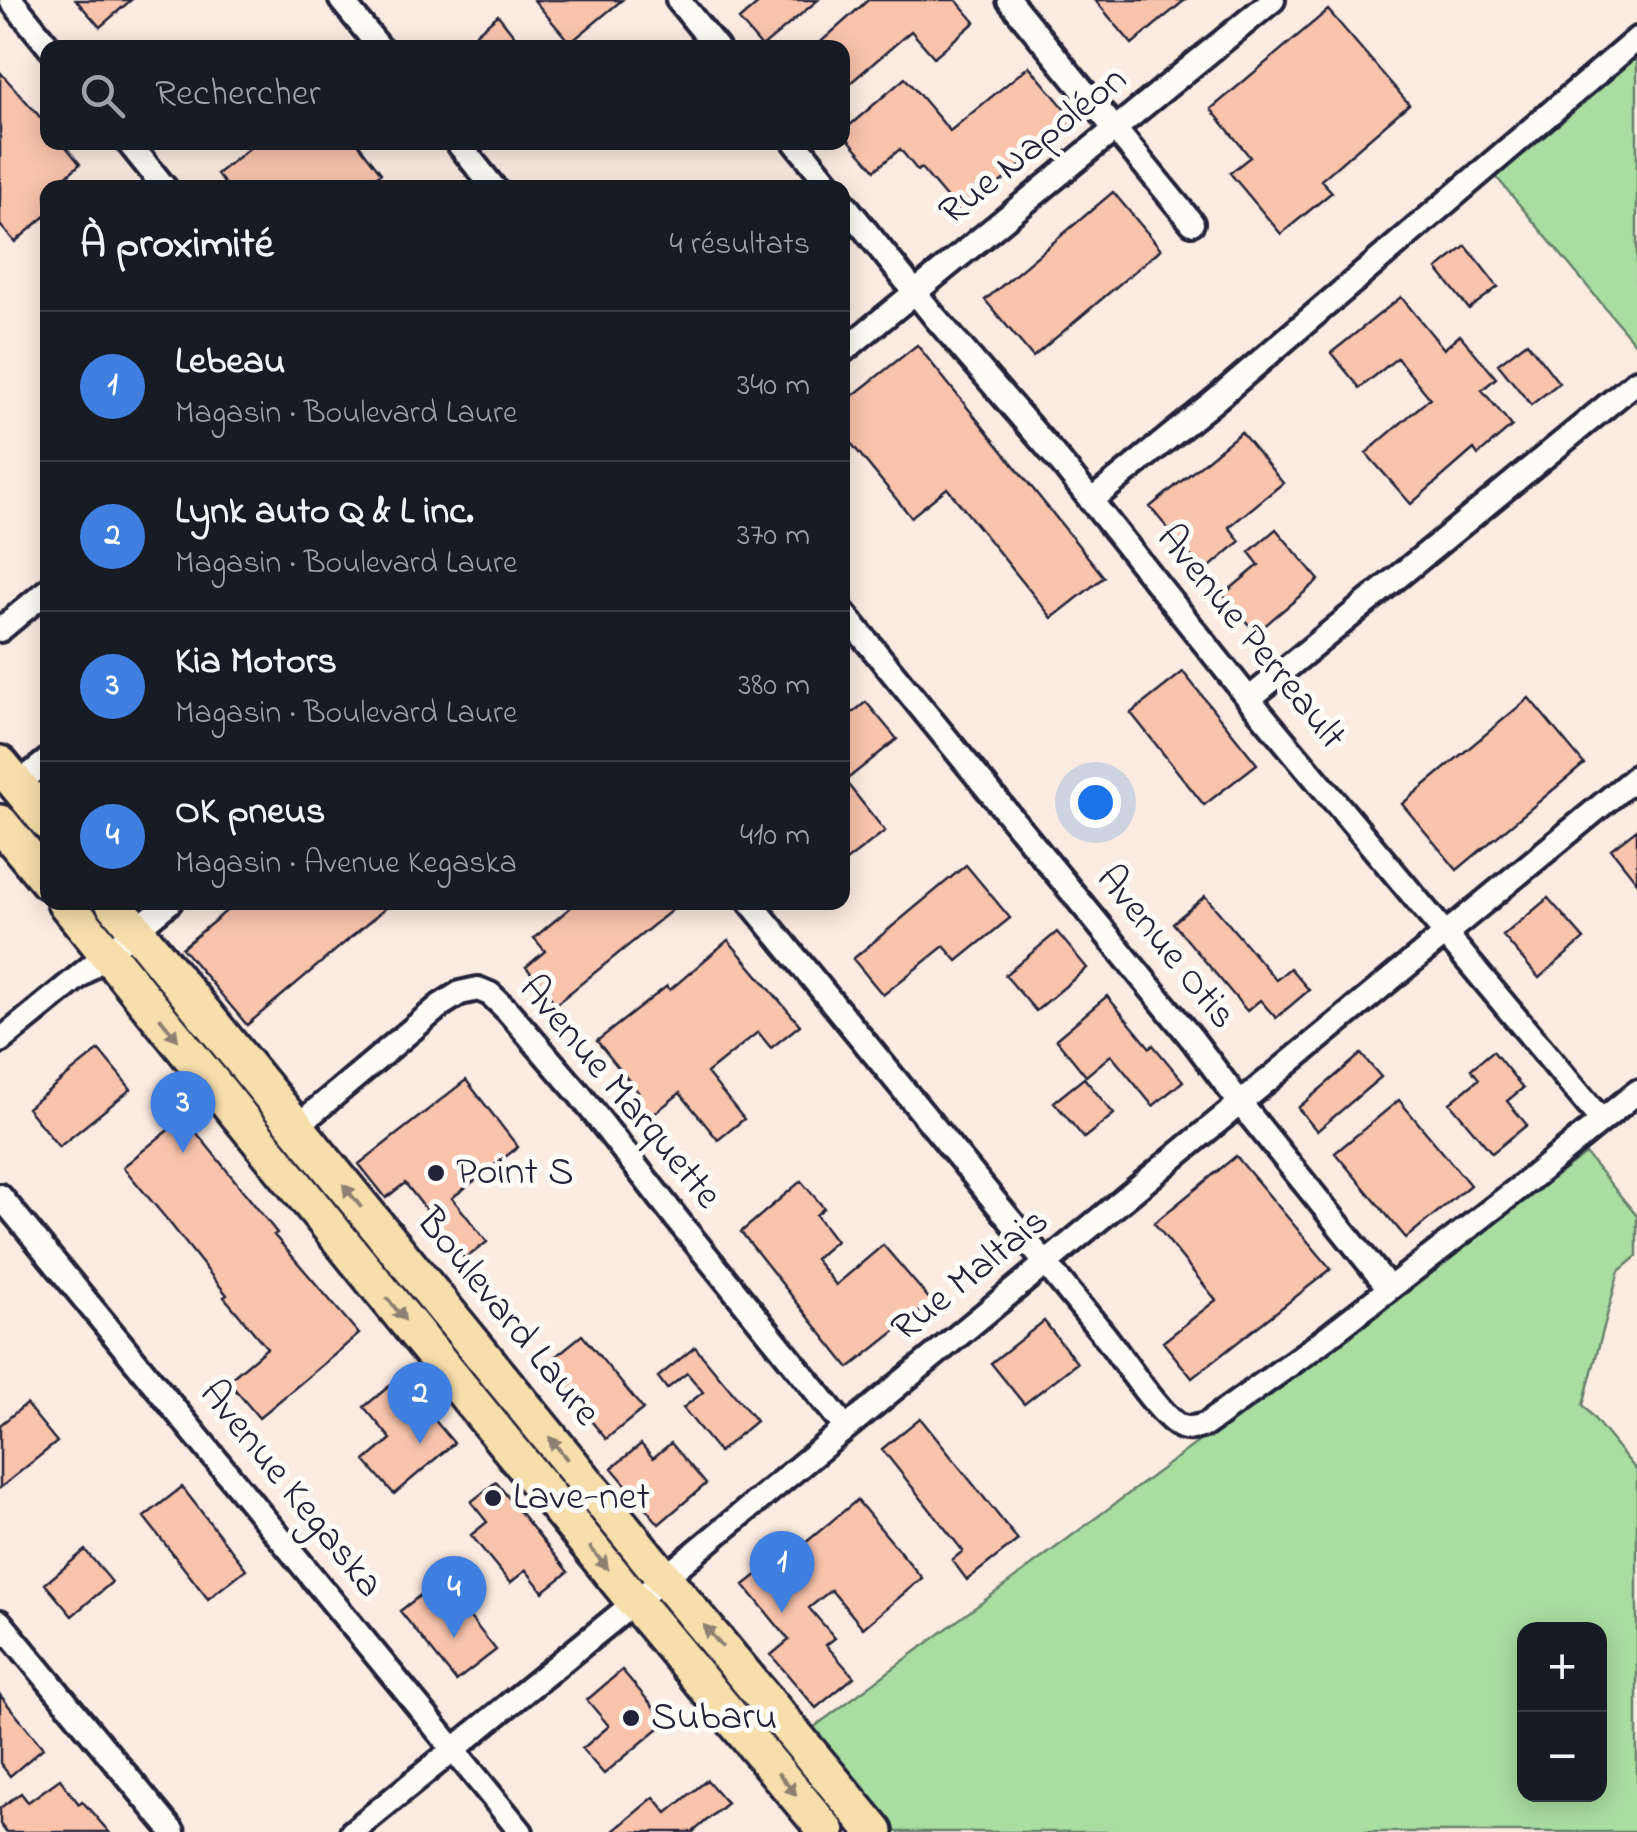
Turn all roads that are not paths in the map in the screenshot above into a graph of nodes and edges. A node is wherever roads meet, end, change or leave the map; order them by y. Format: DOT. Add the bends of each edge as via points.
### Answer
graph roads {
  1 [pos="11,0"];
  2 [pos="341,0"];
  3 [pos="678,0"];
  4 [pos="1009,0"];
  5 [pos="1273,0"];
  6 [pos="1637,39"];
  7 [pos="44,40"];
  8 [pos="374,40"];
  9 [pos="710,40"];
  10 [pos="1115,130"];
  11 [pos="134,150"];
  12 [pos="463,150"];
  13 [pos="801,150"];
  14 [pos="159,180"];
  15 [pos="488,180"];
  16 [pos="826,180"];
  17 [pos="850,210"];
  18 [pos="1192,224"];
  19 [pos="917,292"];
  20 [pos="850,346"];
  21 [pos="1637,381"];
  22 [pos="1091,501"];
  23 [pos="40,597"];
  24 [pos="850,621"];
  25 [pos="0,630"];
  26 [pos="1249,700"];
  27 [pos="40,763"];
  28 [pos="8,774"];
  29 [pos="1637,776"];
  30 [pos="40,812"];
  31 [pos="0,823"];
  32 [pos="40,871"];
  33 [pos="71,910"];
  34 [pos="120,910"];
  35 [pos="160,910"];
  36 [pos="757,910"];
  37 [pos="136,930"];
  38 [pos="1446,934"];
  39 [pos="107,954"];
  40 [pos="0,1041"];
  41 [pos="1637,1092"];
  42 [pos="1240,1103"];
  43 [pos="1601,1120"];
  44 [pos="296,1127"];
  45 [pos="0,1196"];
  46 [pos="1046,1263"];
  47 [pos="1389,1288"];
  48 [pos="846,1428"];
  49 [pos="664,1578"];
  50 [pos="635,1602"];
  51 [pos="0,1622"];
  52 [pos="454,1749"];
  53 [pos="172,1832"];
  54 [pos="352,1832"];
  55 [pos="522,1832"];
  56 [pos="827,1832"];
  57 [pos="875,1832"];
  1 -- 7 [label="street"];
  2 -- 8 [label="street"];
  3 -- 9 [label="street"];
  4 -- 10 [label="street"];
  5 -- 10 [label="street, Rue Napoléon"];
  6 -- 22 [label="street"];
  10 -- 18 [label="street"];
  10 -- 19 [label="street, Rue Napoléon"];
  11 -- 14 [label="street"];
  12 -- 15 [label="street"];
  13 -- 16 [label="street"];
  17 -- 19 [label="street, Avenue Perreault"];
  19 -- 20 [label="street, Rue Napoléon"];
  19 -- 22 [label="street, Avenue Perreault"];
  21 -- 26 [label="street"];
  22 -- 26 [label="street, Avenue Perreault"];
  23 -- 25 [label="street"];
  24 -- 42 [label="street, Avenue Otis"];
  26 -- 38 [label="street, Avenue Perreault"];
  27 -- 28 [label="street"];
  28 -- 30 [label="highway"];
  29 -- 38 [label="street, Rue Maltais"];
  31 -- 32 [label="highway"];
  33 -- 39 [label="highway, Boulevard Laure"];
  34 -- 37 [label="highway, Boulevard Laure"];
  35 -- 37 [label="street"];
  36 -- 46 [label="street"];
  37 -- 39 [label="street"];
  37 -- 44 [label="highway, Boulevard Laure"];
  38 -- 42 [label="street, Rue Maltais"];
  38 -- 43 [label="street, Avenue Perreault"];
  39 -- 40 [label="street"];
  39 -- 50 [label="highway, Boulevard Laure, one-way"];
  41 -- 43 [label="street"];
  42 -- 46 [label="street, Rue Maltais"];
  42 -- 47 [label="street, Avenue Otis"];
  43 -- 47 [label="street"];
  44 -- 48 [label="street, Avenue Marquette" via="442,1005 478,988 490,994 580,1095"];
  49 -- 44 [label="highway, Boulevard Laure, one-way"];
  45 -- 52 [label="street, Avenue Kegaska"];
  46 -- 47 [label="street" via="1155,1402 1177,1426 1190,1429 1205,1425"];
  46 -- 48 [label="street, Rue Maltais"];
  48 -- 49 [label="street, Rue Maltais"];
  49 -- 50 [label="street, Rue Maltais"];
  57 -- 49 [label="highway, Boulevard Laure, one-way"];
  50 -- 52 [label="street, Rue Maltais"];
  50 -- 56 [label="highway, Boulevard Laure, one-way"];
  51 -- 53 [label="street"];
  52 -- 54 [label="street, Rue Maltais"];
  52 -- 55 [label="street, Avenue Kegaska"];
}
